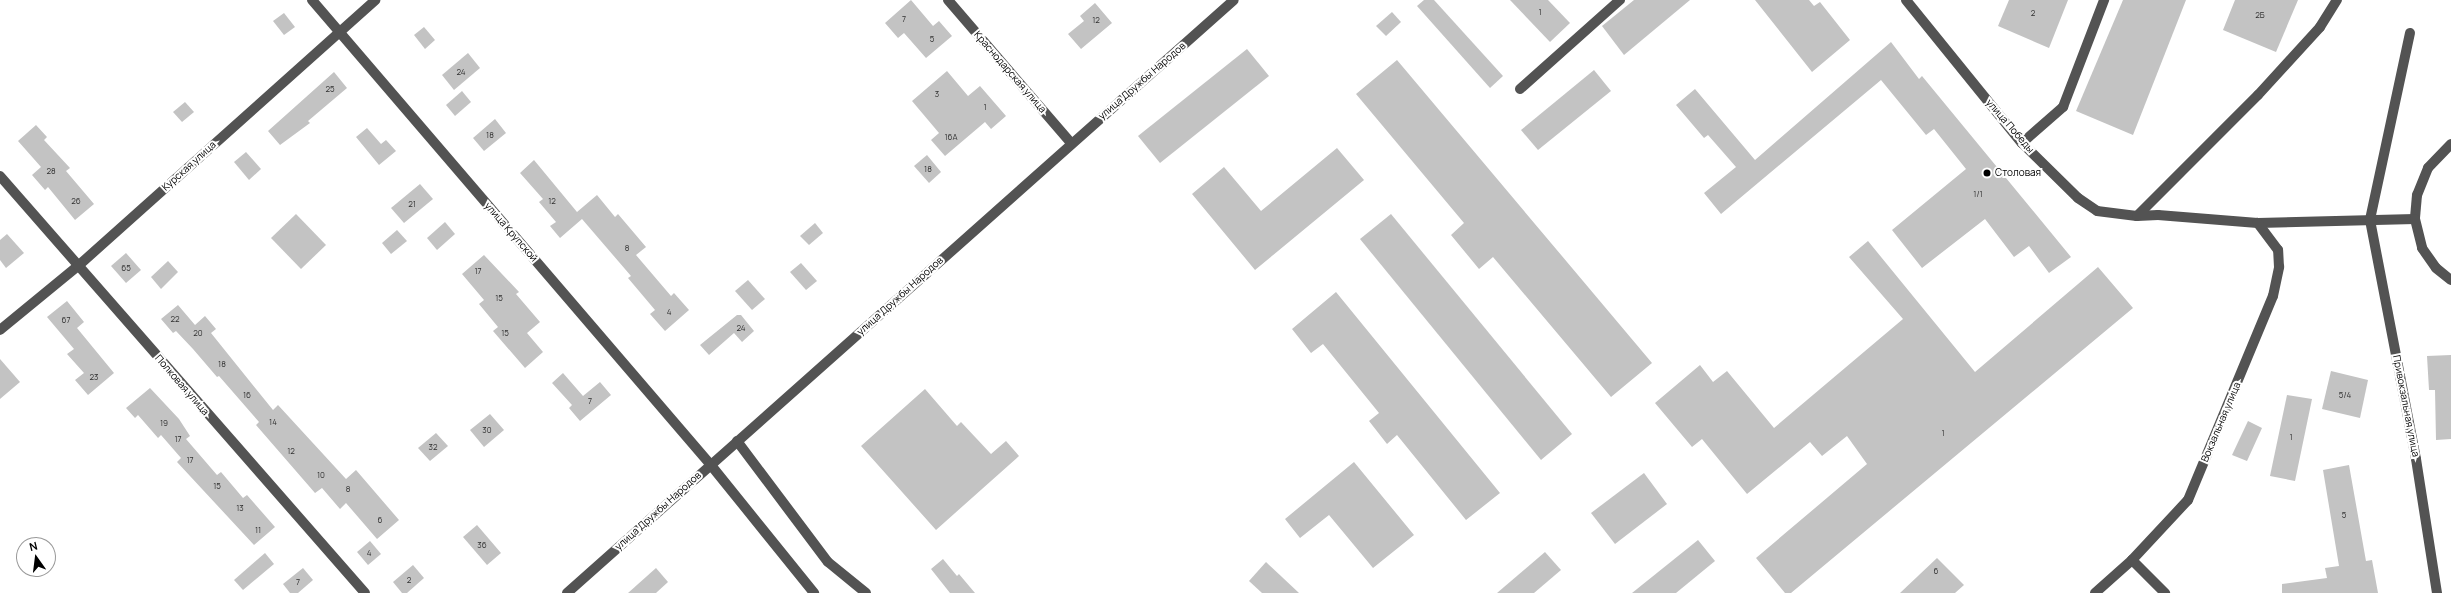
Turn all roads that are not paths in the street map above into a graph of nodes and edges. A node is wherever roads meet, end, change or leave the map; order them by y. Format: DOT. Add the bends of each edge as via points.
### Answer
graph roads {
  1 [pos="312,0"];
  2 [pos="375,0"];
  3 [pos="948,0"];
  4 [pos="1234,0"];
  5 [pos="1620,0"];
  6 [pos="1906,0"];
  7 [pos="2104,0"];
  8 [pos="2337,0"];
  9 [pos="338,32"];
  10 [pos="2410,33"];
  11 [pos="1520,89"];
  12 [pos="1071,143"];
  13 [pos="2022,143"];
  14 [pos="2451,144"];
  15 [pos="0,176"];
  16 [pos="2136,216"];
  17 [pos="2415,219"];
  18 [pos="2370,220"];
  19 [pos="2258,223"];
  20 [pos="78,266"];
  21 [pos="2451,280"];
  22 [pos="0,330"];
  23 [pos="737,441"];
  24 [pos="710,464"];
  25 [pos="2132,560"];
  26 [pos="365,593"];
  27 [pos="567,593"];
  28 [pos="814,593"];
  29 [pos="866,593"];
  30 [pos="2095,593"];
  31 [pos="2165,593"];
  32 [pos="2437,593"];
  1 -- 9 [label="street, улица Крупской"];
  2 -- 9 [label="street, Курская улица"];
  3 -- 12 [label="street, Краснодарская улица"];
  4 -- 12 [label="street, улица Дружбы Народов"];
  5 -- 11 [label="street"];
  6 -- 13 [label="street, улица Победы"];
  7 -- 13 [label="street" via="2063,107"];
  8 -- 16 [label="street" via="2320,27 2258,95"];
  9 -- 20 [label="street, Курская улица"];
  9 -- 24 [label="street, улица Крупской"];
  10 -- 18 [label="street, Привокзальная улица"];
  12 -- 23 [label="street, улица Дружбы Народов"];
  13 -- 16 [label="street, улица Победы" via="2078,198 2098,211"];
  14 -- 17 [label="street" via="2428,168 2417,195"];
  15 -- 20 [label="street, Полковая улица"];
  16 -- 19 [label="street, улица Победы" via="2158,215"];
  17 -- 18 [label="street"];
  17 -- 21 [label="street" via="2422,248 2436,268"];
  18 -- 19 [label="street"];
  18 -- 32 [label="street, Привокзальная улица" via="2416,459"];
  19 -- 25 [label="street, Вокзальная улица" via="2278,250 2279,267 2274,296 2188,500"];
  20 -- 22 [label="street, Курская улица"];
  20 -- 26 [label="street, Полковая улица"];
  23 -- 24 [label="street, улица Дружбы Народов"];
  23 -- 29 [label="street" via="828,562"];
  24 -- 27 [label="street, улица Дружбы Народов"];
  24 -- 28 [label="street, улица Крупской"];
  25 -- 30 [label="street, Вокзальная улица"];
  25 -- 31 [label="street"];
}
